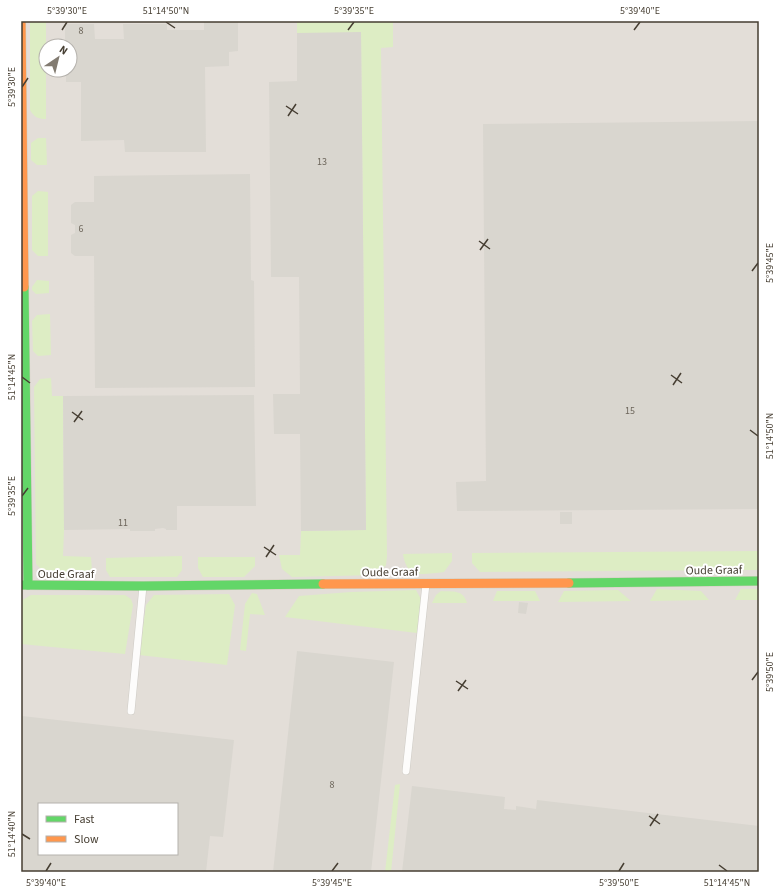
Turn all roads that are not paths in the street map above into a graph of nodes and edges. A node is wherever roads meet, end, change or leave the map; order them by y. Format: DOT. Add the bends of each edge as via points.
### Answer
graph roads {
  1 [pos="21,21"];
  2 [pos="759,581"];
  3 [pos="426,583"];
  4 [pos="24,585"];
  5 [pos="143,586"];
  6 [pos="131,711"];
  7 [pos="406,771"];
  1 -- 4 [label="street"];
  2 -- 3 [label="street, Oude Graaf"];
  3 -- 5 [label="street, Oude Graaf"];
  3 -- 7 [label="lane"];
  4 -- 5 [label="street, Oude Graaf"];
  5 -- 6 [label="lane"];
}
